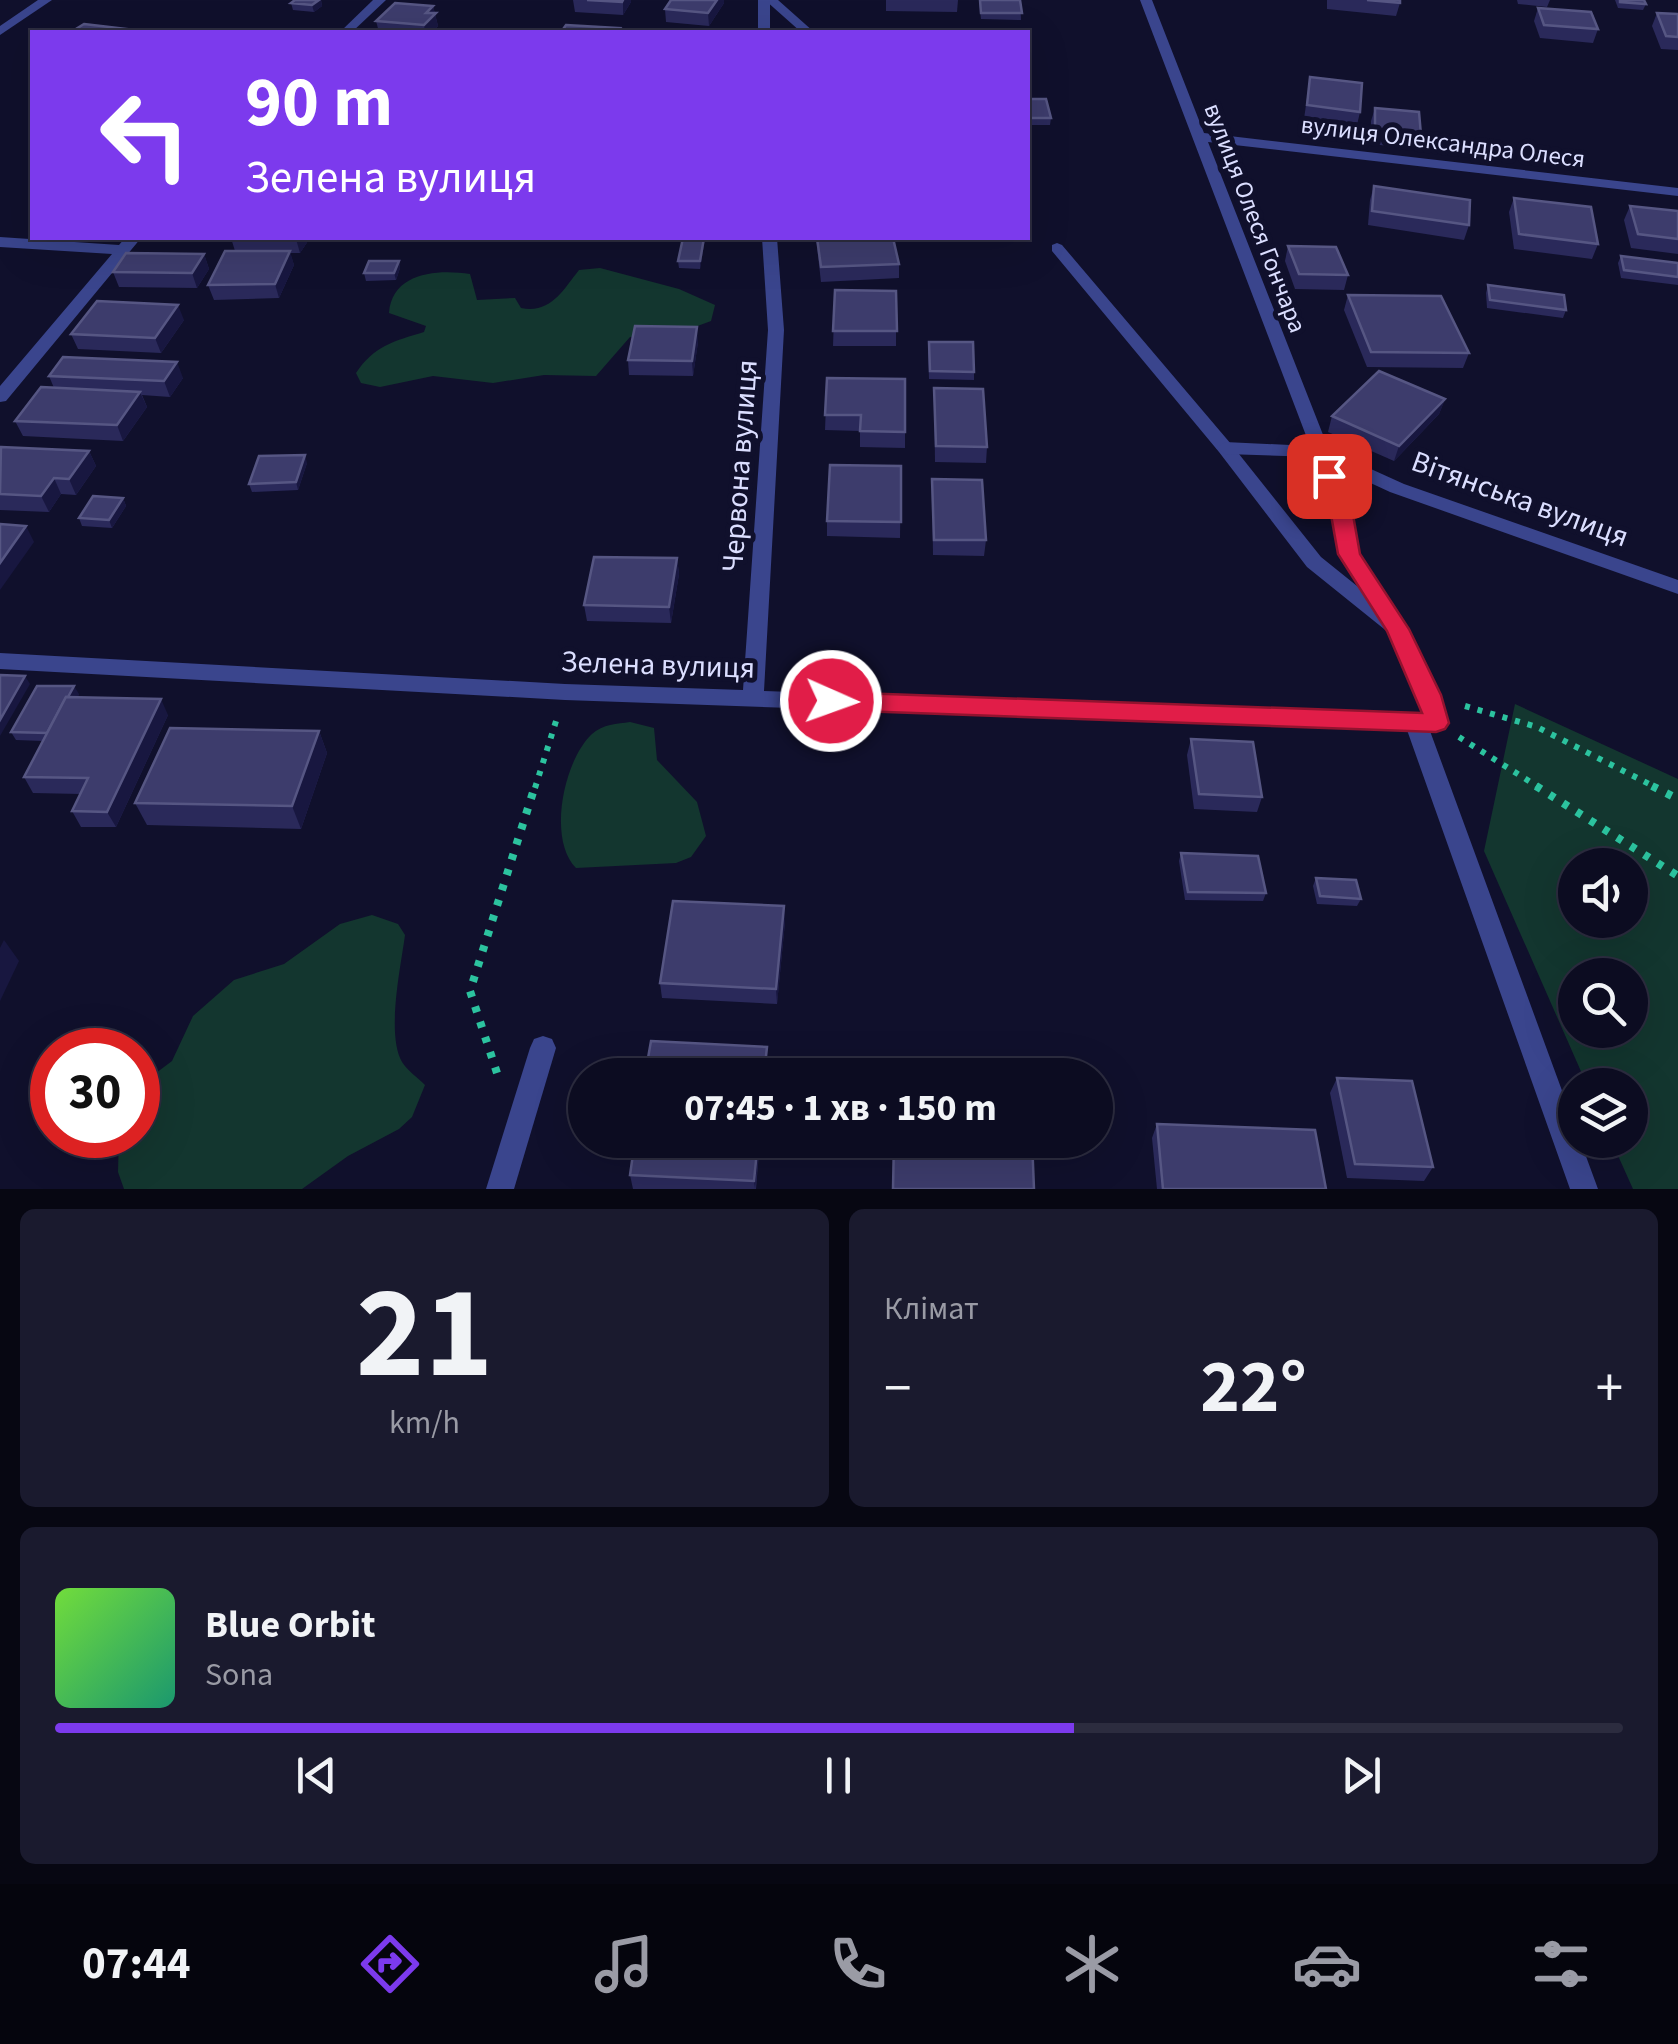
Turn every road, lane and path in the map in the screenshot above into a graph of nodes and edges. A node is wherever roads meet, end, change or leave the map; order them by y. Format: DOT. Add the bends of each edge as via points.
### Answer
graph roads {
  1 [pos="46,0"];
  2 [pos="380,0"];
  3 [pos="768,0"];
  4 [pos="1146,0"];
  5 [pos="348,30"];
  6 [pos="764,30"];
  7 [pos="806,30"];
  8 [pos="0,31"];
  9 [pos="1202,137"];
  10 [pos="1678,192"];
  11 [pos="132,240"];
  12 [pos="770,240"];
  13 [pos="0,242"];
  14 [pos="1057,248"];
  15 [pos="120,250"];
  16 [pos="0,396"];
  17 [pos="1225,448"];
  18 [pos="1319,452"];
  19 [pos="1397,488"];
  20 [pos="1339,498"];
  21 [pos="1678,587"];
  22 [pos="1398,629"];
  23 [pos="0,661"];
  24 [pos="565,692"];
  25 [pos="1429,695"];
  26 [pos="754,698"];
  27 [pos="1426,722"];
  28 [pos="1678,799"];
  29 [pos="1678,876"];
  30 [pos="543,1048"];
  31 [pos="517,1131"];
  32 [pos="500,1189"];
  33 [pos="1584,1189"];
  1 -- 8 [label="street"];
  2 -- 5 [label="street"];
  3 -- 6 [label="street"];
  3 -- 7 [label="street"];
  4 -- 9 [label="street, вулиця Олеся Гончара"];
  9 -- 10 [label="street, вулиця Олександра Олеся"];
  9 -- 18 [label="street, вулиця Олеся Гончара"];
  11 -- 15 [label="street"];
  12 -- 26 [label="street, Червона вулиця" via="776,330"];
  13 -- 15 [label="street"];
  14 -- 17 [label="street"];
  15 -- 16 [label="street"];
  17 -- 18 [label="street, Вітянська вулиця"];
  17 -- 22 [label="street" via="1314,562"];
  18 -- 19 [label="street, Вітянська вулиця"];
  18 -- 20 [label="street"];
  19 -- 20 [label="street" via="1355,483"];
  19 -- 21 [label="street, Вітянська вулиця"];
  20 -- 22 [label="street" via="1349,554"];
  22 -- 25 [label="street"];
  23 -- 24 [label="street, Зелена вулиця"];
  24 -- 26 [label="street, Зелена вулиця"];
  24 -- 31 [label="path" via="470,991"];
  25 -- 27 [label="street"];
  25 -- 28 [label="path" via="1537,727"];
  26 -- 27 [label="street, Зелена вулиця"];
  27 -- 29 [label="path"];
  27 -- 33 [label="street"];
  30 -- 31 [label="street"];
  31 -- 32 [label="street"];
}
